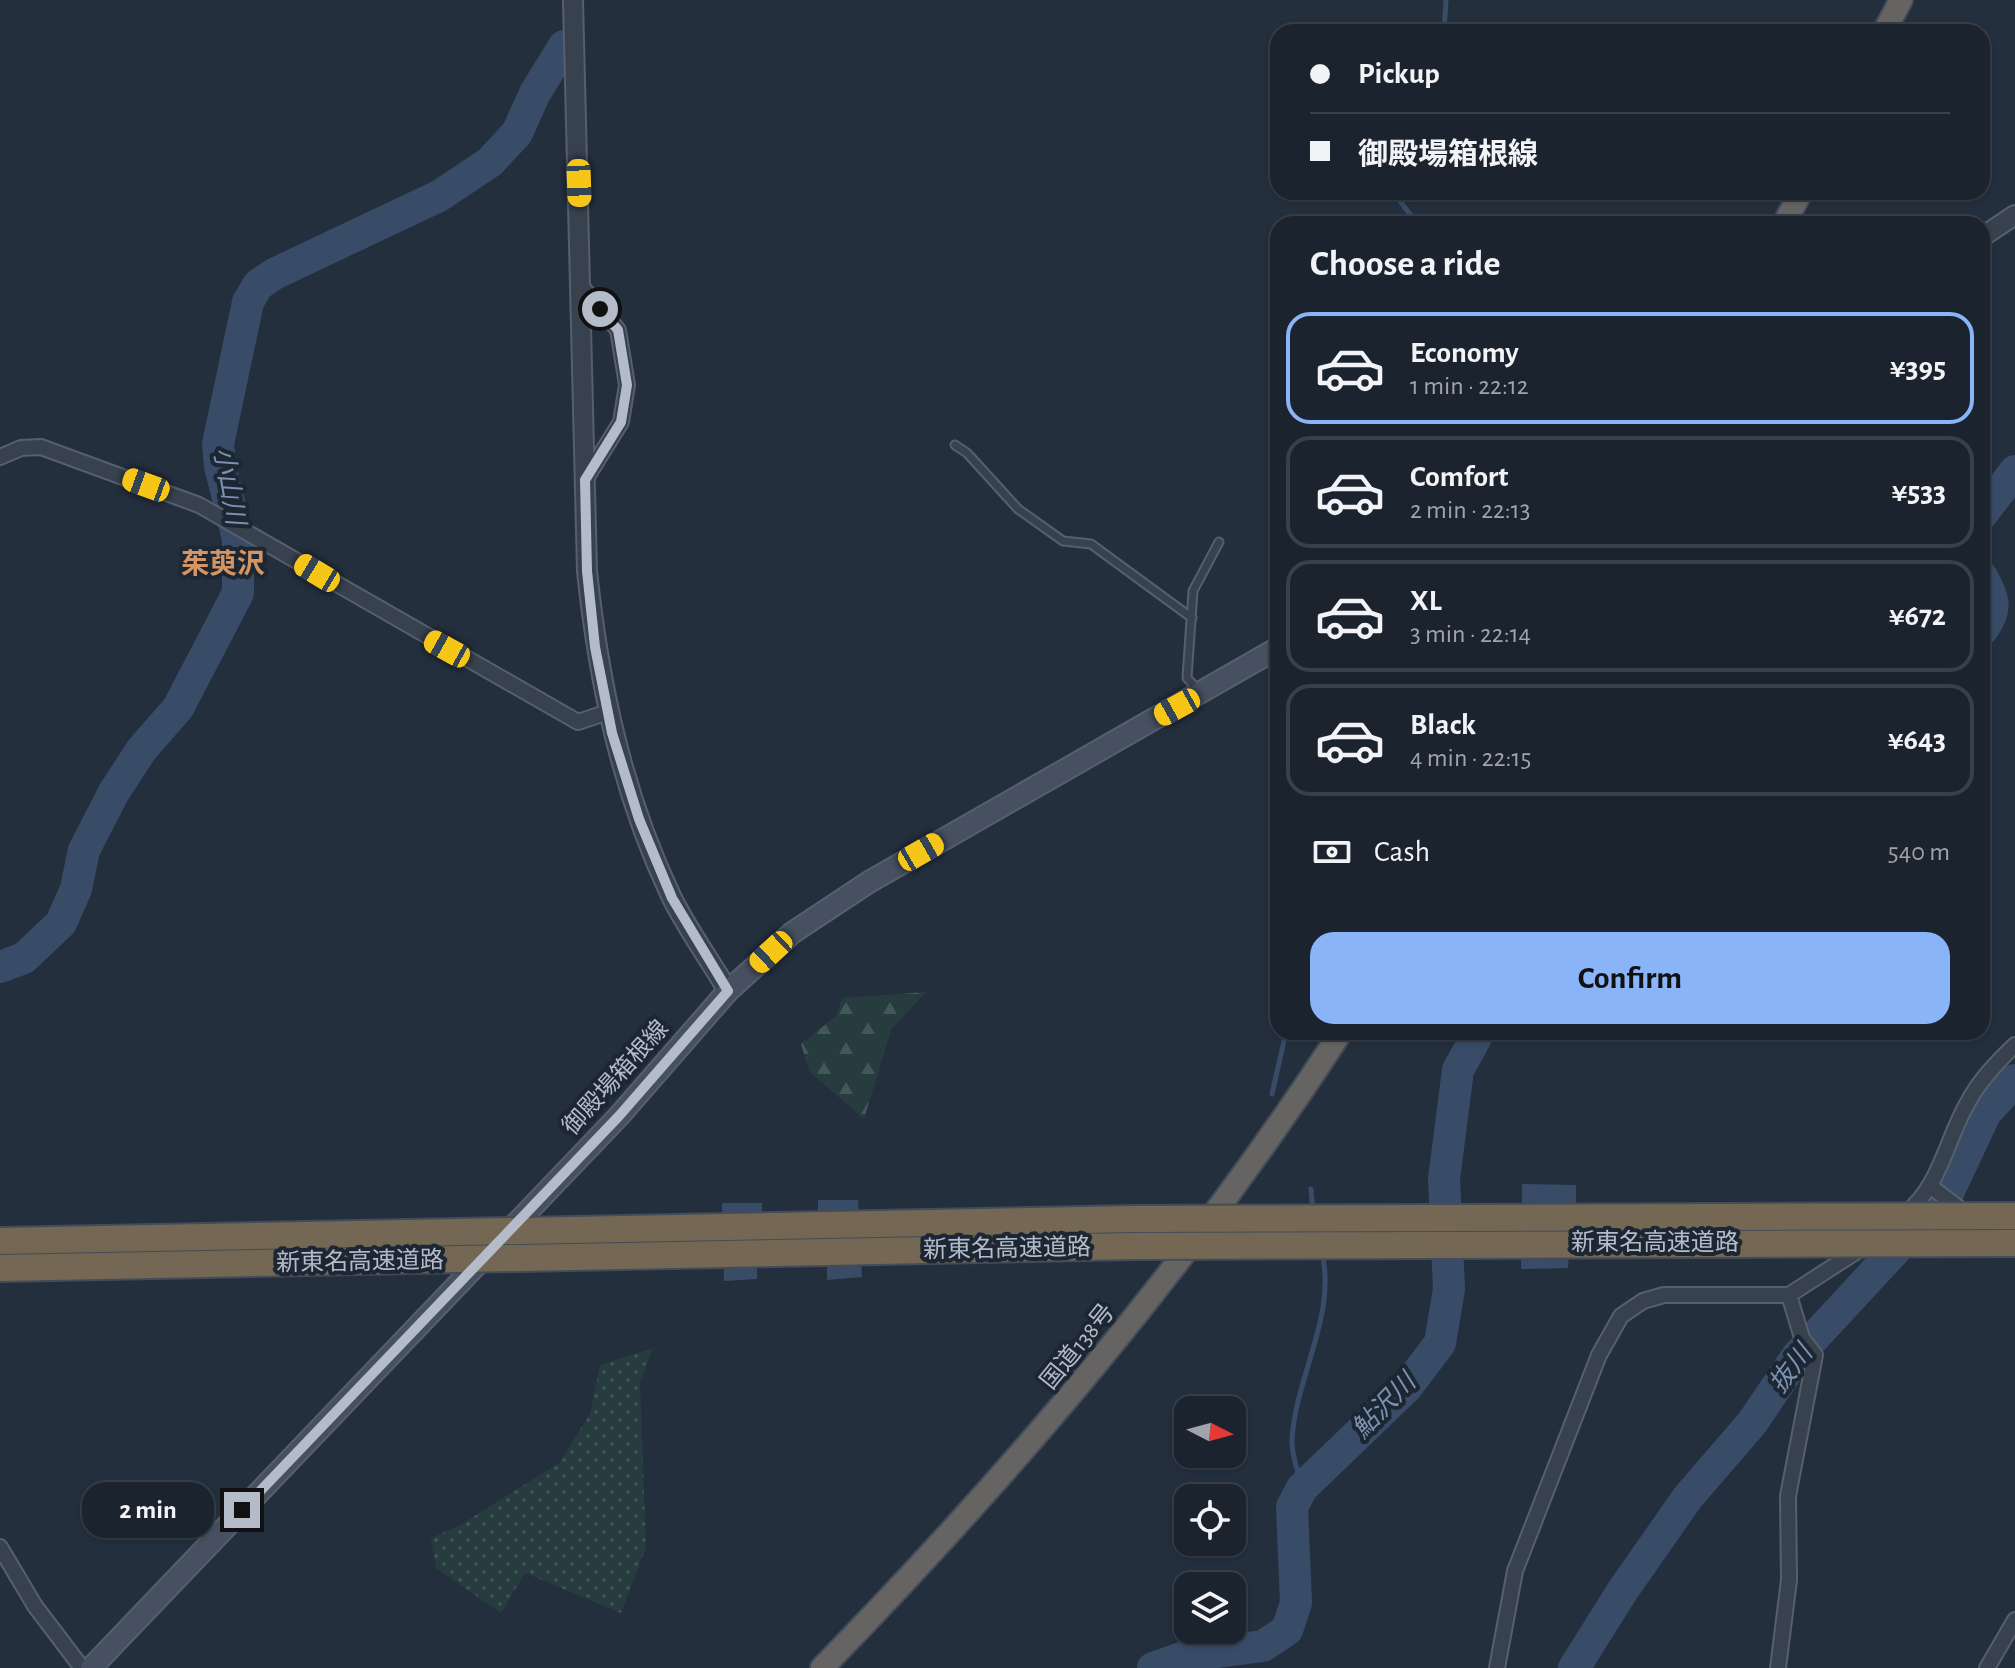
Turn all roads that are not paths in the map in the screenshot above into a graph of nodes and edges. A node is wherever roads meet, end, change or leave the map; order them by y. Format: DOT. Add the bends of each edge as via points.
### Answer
graph roads {
  1 [pos="573,0"];
  2 [pos="1901,0"];
  3 [pos="1888,24"];
  4 [pos="2015,215"];
  5 [pos="1990,232"];
  6 [pos="582,287"];
  7 [pos="955,445"];
  8 [pos="0,457"];
  9 [pos="585,480"];
  10 [pos="1219,542"];
  11 [pos="1192,618"];
  12 [pos="1270,653"];
  13 [pos="1201,693"];
  14 [pos="608,712"];
  15 [pos="728,991"];
  16 [pos="1336,1040"];
  17 [pos="2015,1045"];
  18 [pos="1930,1186"];
  19 [pos="2015,1216"];
  20 [pos="0,1241"];
  21 [pos="2015,1243"];
  22 [pos="2015,1253"];
  23 [pos="0,1268"];
  24 [pos="1789,1295"];
  25 [pos="0,1547"];
  26 [pos="2015,1620"];
  27 [pos="82,1668"];
  28 [pos="91,1668"];
  29 [pos="822,1668"];
  30 [pos="1497,1668"];
  31 [pos="1778,1668"];
  32 [pos="1987,1668"];
  1 -- 6 [label="street"];
  2 -- 3 [label="highway"];
  4 -- 5 [label="street"];
  6 -- 9 [label="street"];
  6 -- 9 [label="street" via="618,330 627,385 621,422"];
  7 -- 11 [label="lane" via="1018,509 1063,541 1091,544"];
  8 -- 14 [label="street" via="41,447 199,505 578,722"];
  9 -- 14 [label="street" via="587,571"];
  10 -- 11 [label="lane" via="1193,591"];
  11 -- 13 [label="lane" via="1187,678"];
  12 -- 13 [label="main road, 御殿場箱根線"];
  13 -- 15 [label="main road, 御殿場箱根線" via="869,882 792,933"];
  14 -- 15 [label="street" via="639,819 672,898"];
  15 -- 28 [label="main road, 御殿場箱根線" via="619,1116"];
  16 -- 29 [label="highway, 国道138号" via="1228,1197 1131,1323 1026,1450"];
  17 -- 18 [label="street" via="1988,1071 1966,1105"];
  18 -- 22 [label="street"];
  18 -- 24 [label="street" via="1924,1199 1844,1263"];
  19 -- 20 [label="highway, 新東名高速道路, bridge" via="1134,1219"];
  21 -- 23 [label="highway, 新東名高速道路, bridge" via="1166,1246"];
  24 -- 30 [label="street" via="1664,1295 1621,1316 1599,1355 1515,1571"];
  24 -- 31 [label="street" via="1802,1338 1815,1355 1788,1496 1789,1580"];
  25 -- 27 [label="street" via="35,1606"];
  26 -- 32 [label="street"];
}
